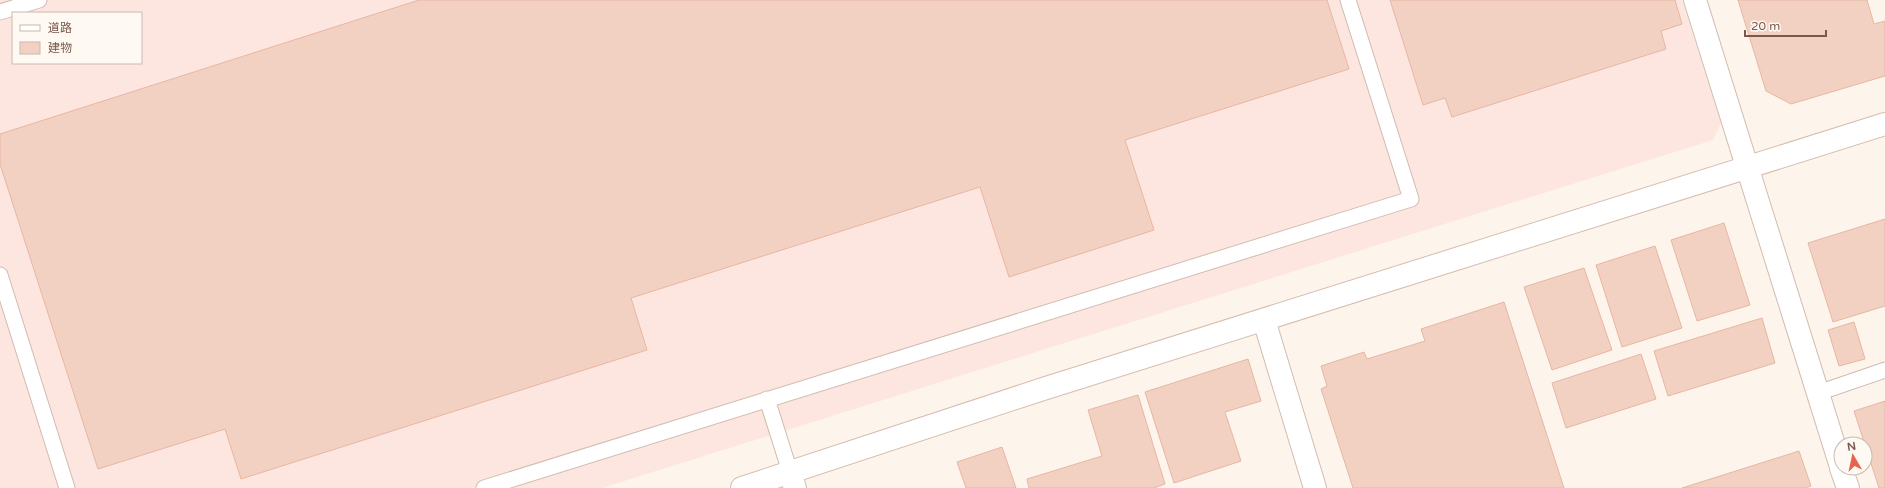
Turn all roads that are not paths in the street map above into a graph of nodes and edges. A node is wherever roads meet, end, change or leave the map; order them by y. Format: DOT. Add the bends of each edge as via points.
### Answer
graph roads {
  1 [pos="39,0"];
  2 [pos="1348,0"];
  3 [pos="1695,0"];
  4 [pos="0,12"];
  5 [pos="1885,124"];
  6 [pos="1747,166"];
  7 [pos="0,275"];
  8 [pos="1264,320"];
  9 [pos="1885,370"];
  10 [pos="1818,393"];
  11 [pos="767,400"];
  12 [pos="1833,441"];
  13 [pos="1844,476"];
  14 [pos="792,480"];
  15 [pos="67,488"];
  16 [pos="484,488"];
  17 [pos="742,488"];
  18 [pos="1315,488"];
  19 [pos="1848,488"];
  1 -- 4 [label="lane"];
  2 -- 11 [label="lane" via="1411,199"];
  3 -- 6 [label="street"];
  5 -- 6 [label="street"];
  6 -- 8 [label="street"];
  6 -- 10 [label="street"];
  7 -- 15 [label="lane"];
  8 -- 14 [label="street" via="1036,392"];
  8 -- 18 [label="street"];
  9 -- 10 [label="lane"];
  10 -- 12 [label="street"];
  11 -- 14 [label="lane"];
  11 -- 16 [label="lane"];
  13 -- 19 [label="street"];
  14 -- 17 [label="street"];
}
